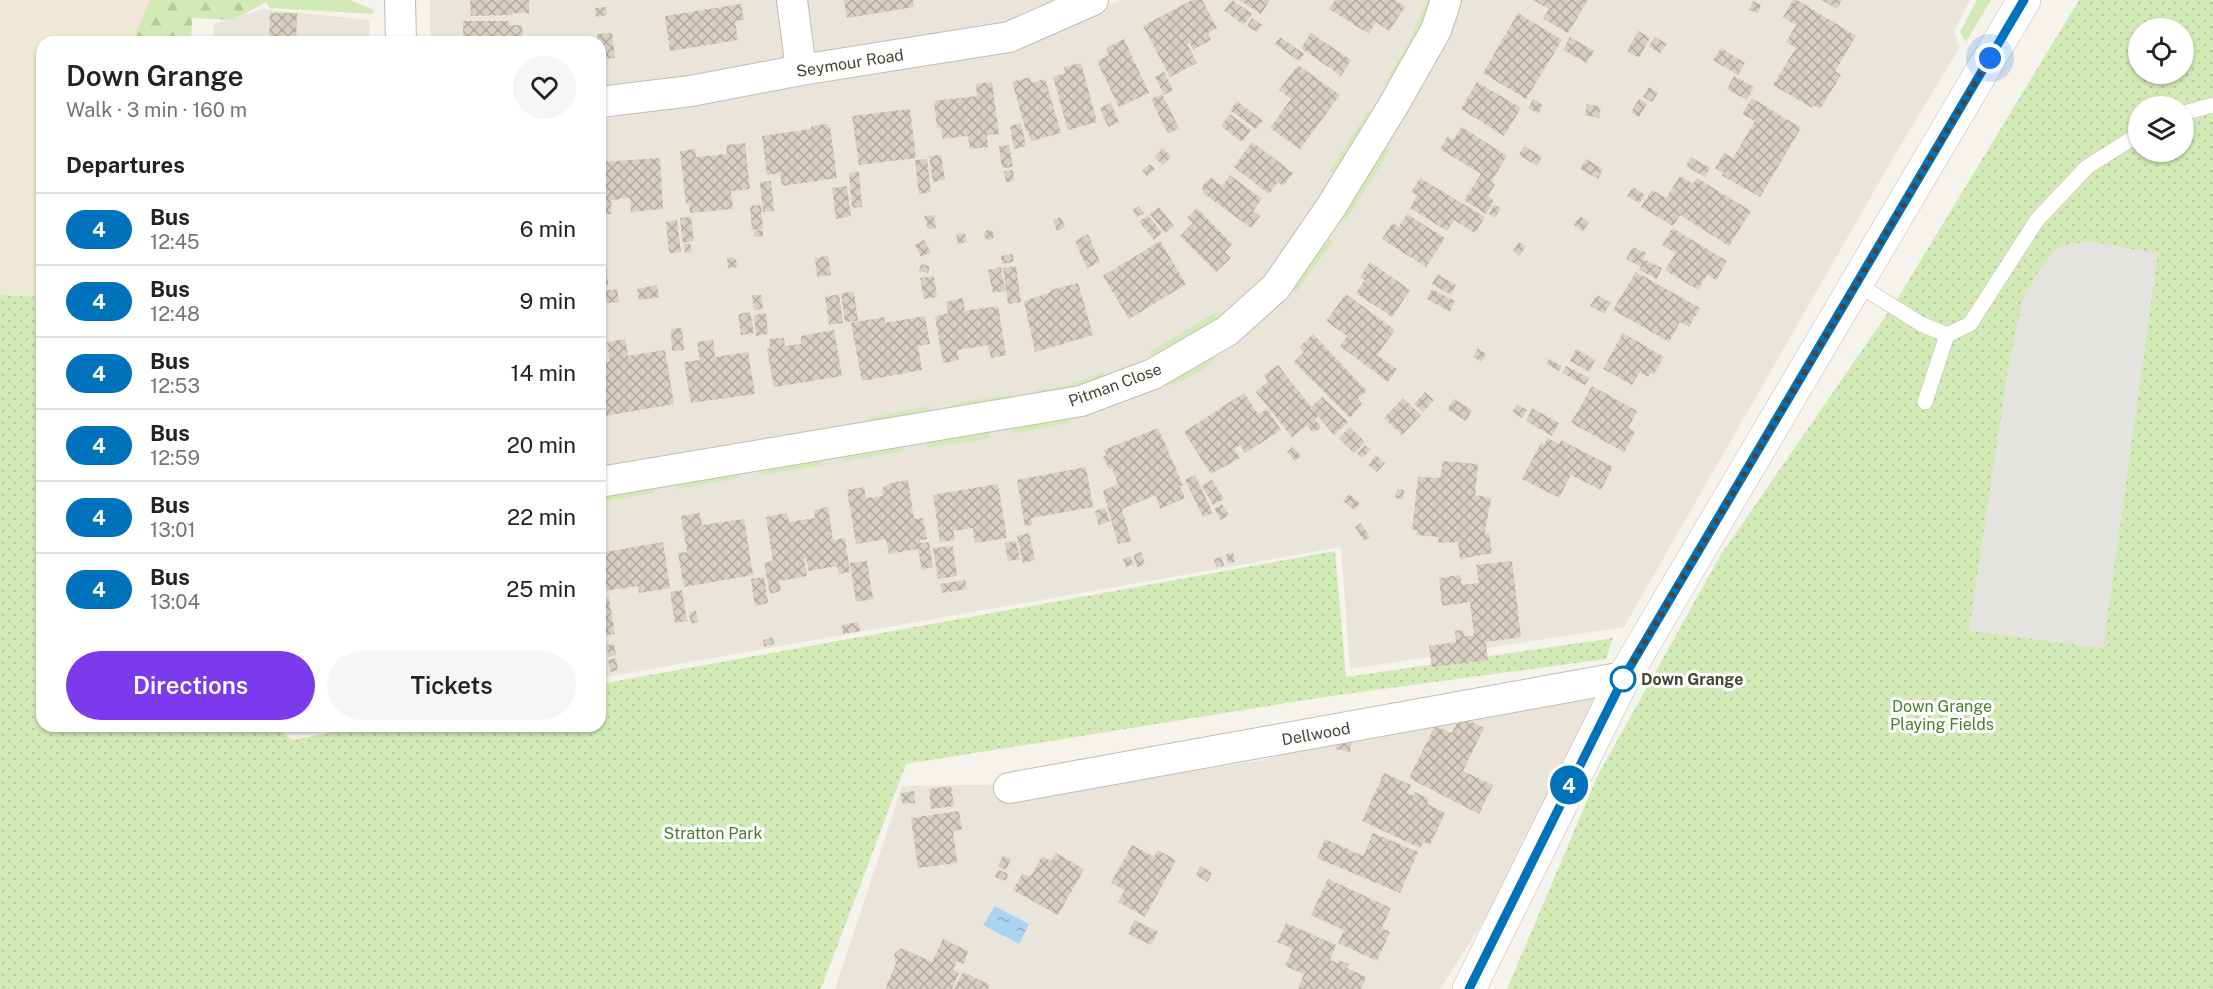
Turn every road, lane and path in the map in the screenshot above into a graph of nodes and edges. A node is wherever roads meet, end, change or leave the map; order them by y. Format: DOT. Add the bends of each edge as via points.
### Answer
graph roads {
  1 [pos="400,0"];
  2 [pos="792,0"];
  3 [pos="1093,0"];
  4 [pos="1446,0"];
  5 [pos="2024,0"];
  6 [pos="401,36"];
  7 [pos="801,70"];
  8 [pos="606,101"];
  9 [pos="2213,105"];
  10 [pos="2194,110"];
  11 [pos="2128,141"];
  12 [pos="1857,284"];
  13 [pos="1947,335"];
  14 [pos="1925,402"];
  15 [pos="606,481"];
  16 [pos="1624,677"];
  17 [pos="1008,788"];
  18 [pos="1469,989"];
  1 -- 6 [label="street"];
  2 -- 7 [label="street"];
  3 -- 7 [label="street, Seymour Road" via="1009,37"];
  4 -- 15 [label="street, Pitman Close" via="1436,30 1393,106 1276,287 1227,331 1154,374 1081,401"];
  5 -- 12 [label="street"];
  7 -- 8 [label="street, Seymour Road" via="691,91"];
  9 -- 10 [label="lane"];
  11 -- 13 [label="lane" via="2087,167 2037,220 1970,324"];
  12 -- 13 [label="lane" via="1921,324"];
  12 -- 16 [label="street"];
  13 -- 14 [label="lane"];
  16 -- 17 [label="street, Dellwood"];
  16 -- 18 [label="street"];
}
